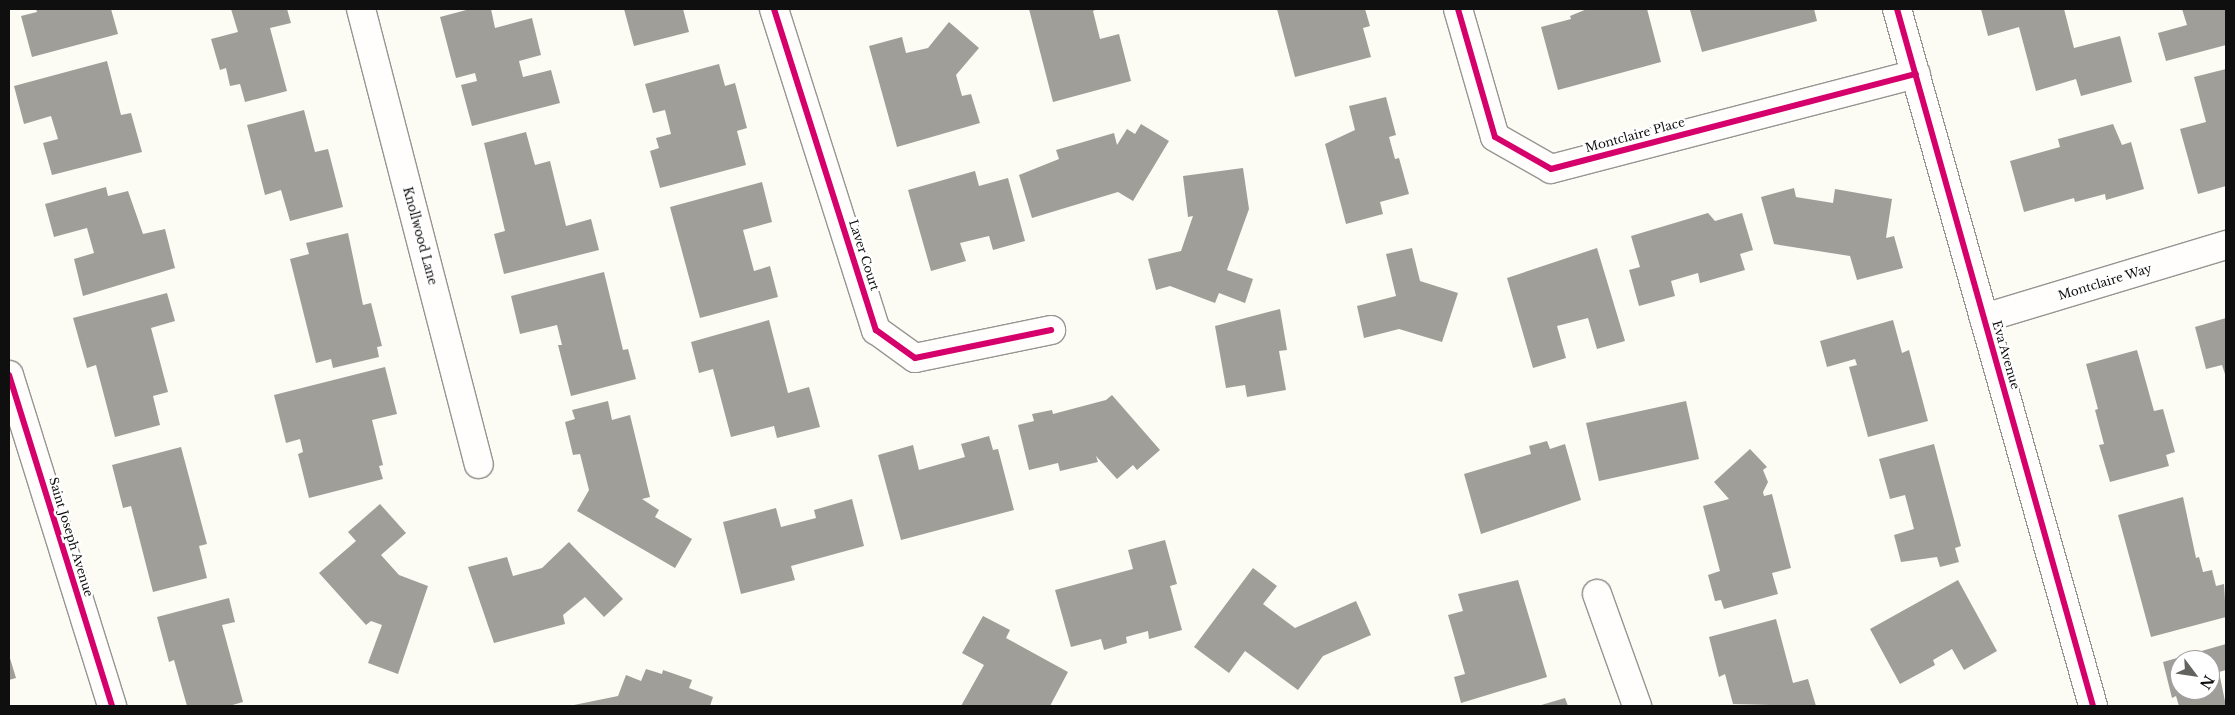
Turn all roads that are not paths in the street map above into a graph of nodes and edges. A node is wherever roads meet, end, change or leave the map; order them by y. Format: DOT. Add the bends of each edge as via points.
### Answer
graph roads {
  1 [pos="361,9"];
  2 [pos="774,9"];
  3 [pos="1458,9"];
  4 [pos="1897,9"];
  5 [pos="1916,74"];
  6 [pos="2226,246"];
  7 [pos="1984,318"];
  8 [pos="1051,330"];
  9 [pos="9,374"];
  10 [pos="479,464"];
  11 [pos="1597,594"];
  12 [pos="2088,705"];
  13 [pos="112,706"];
  14 [pos="1637,706"];
  1 -- 10 [label="street, Knollwood Lane"];
  2 -- 8 [label="street, Laver Court" via="876,330 915,358"];
  3 -- 5 [label="street, Montclaire Place" via="1495,137 1551,169"];
  4 -- 5 [label="street, Eva Avenue"];
  5 -- 7 [label="street, Eva Avenue"];
  6 -- 7 [label="street, Montclaire Way"];
  7 -- 12 [label="street, Eva Avenue"];
  9 -- 13 [label="street, Saint Joseph Avenue"];
  11 -- 14 [label="street"];
}
